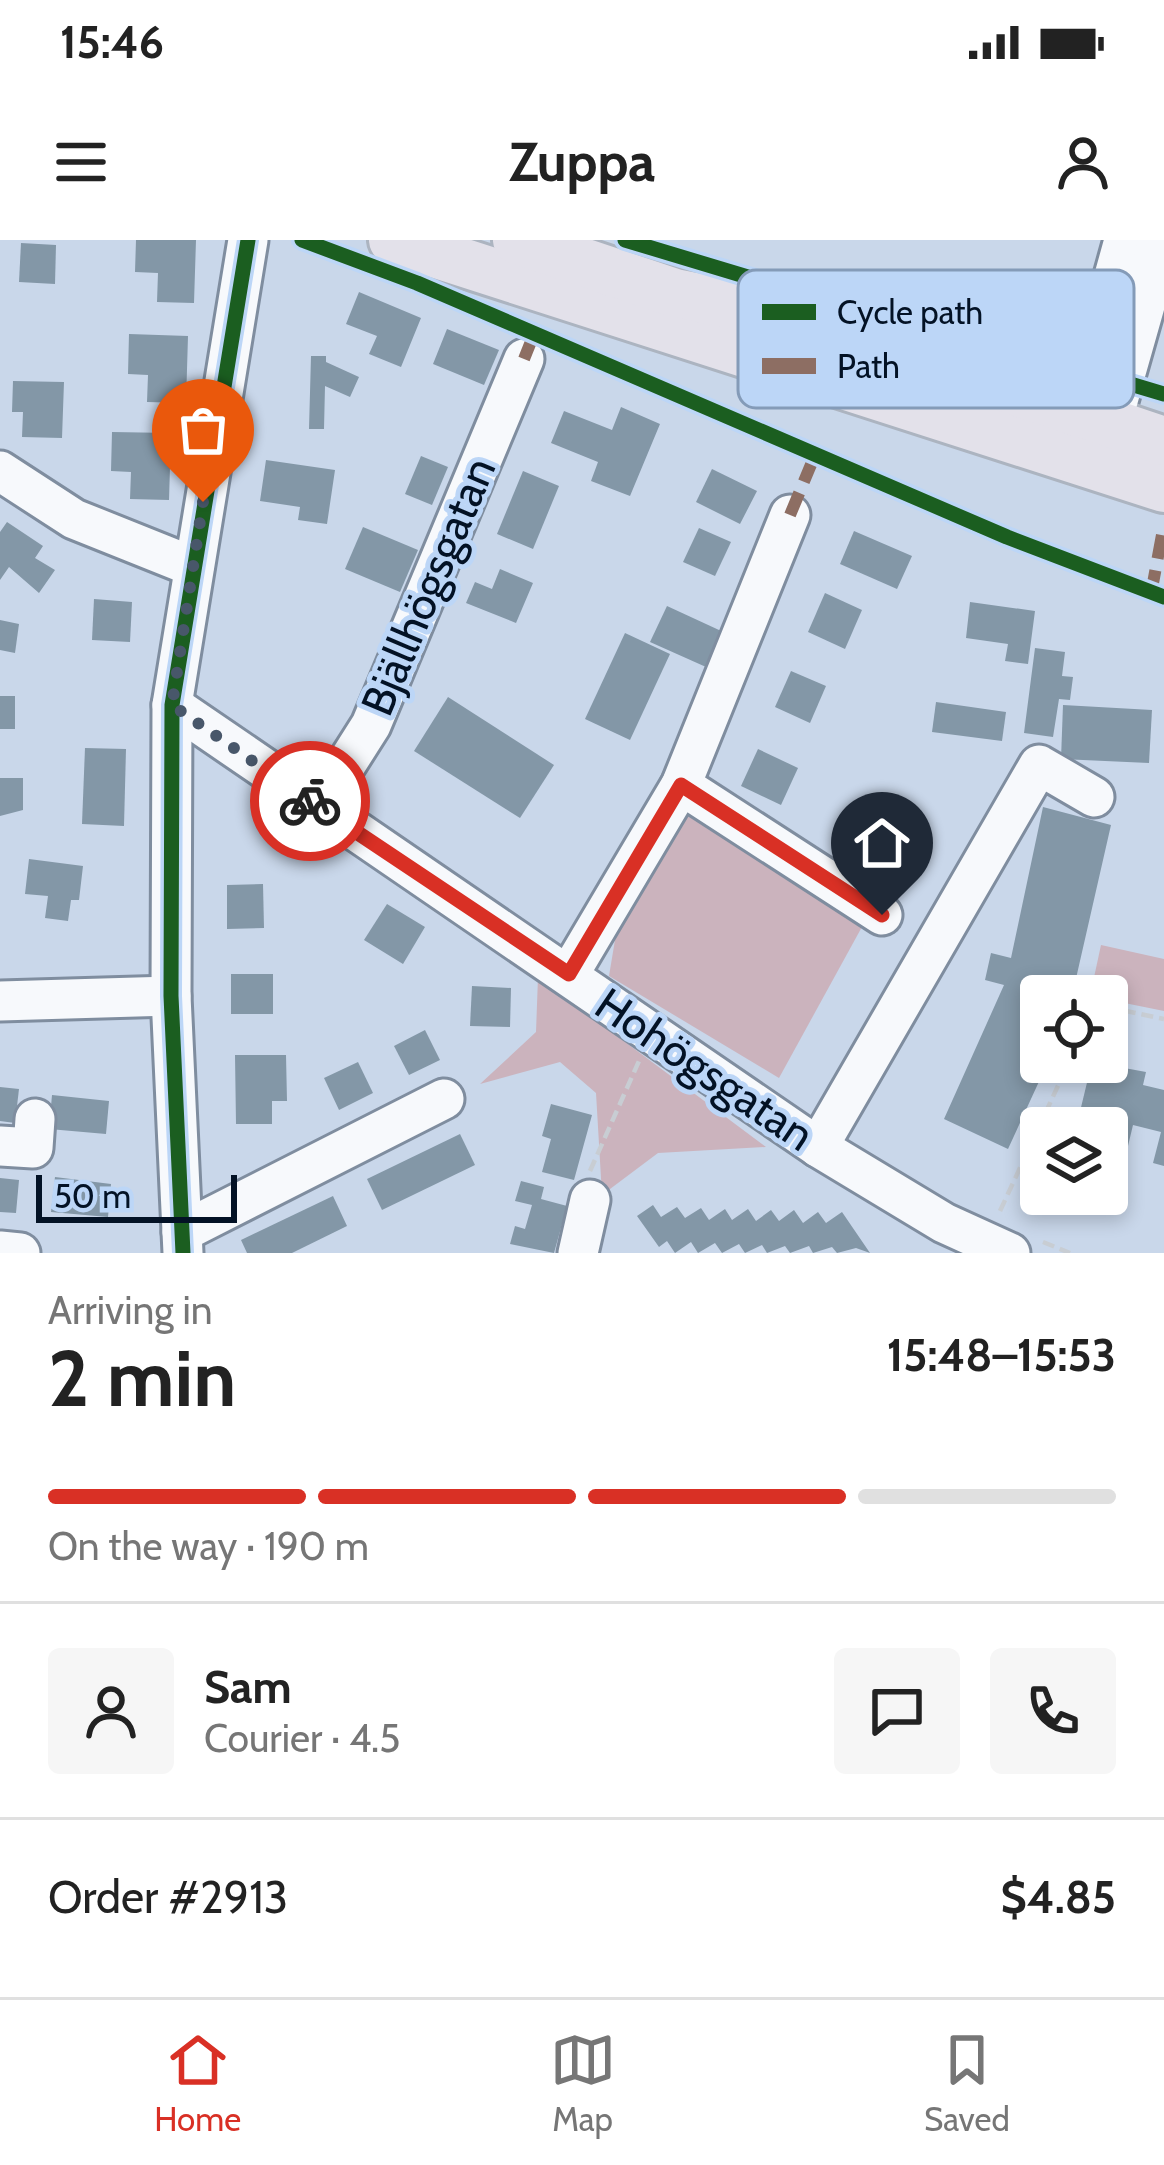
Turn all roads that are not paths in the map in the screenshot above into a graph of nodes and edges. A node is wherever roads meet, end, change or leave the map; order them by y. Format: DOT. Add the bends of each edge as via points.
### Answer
graph roads {
  1 [pos="248,240"];
  2 [pos="394,240"];
  3 [pos="517,240"];
  4 [pos="1124,240"];
  5 [pos="1157,240"];
  6 [pos="1115,270"];
  7 [pos="738,306"];
  8 [pos="1134,329"];
  9 [pos="738,339"];
  10 [pos="524,358"];
  11 [pos="980,408"];
  12 [pos="1032,408"];
  13 [pos="1093,408"];
  14 [pos="1101,408"];
  15 [pos="1088,439"];
  16 [pos="1164,441"];
  17 [pos="0,471"];
  18 [pos="1164,488"];
  19 [pos="790,515"];
  20 [pos="194,568"];
  21 [pos="172,705"];
  22 [pos="681,785"];
  23 [pos="1094,797"];
  24 [pos="320,807"];
  25 [pos="882,915"];
  26 [pos="569,974"];
  27 [pos="171,995"];
  28 [pos="0,1001"];
  29 [pos="444,1099"];
  30 [pos="818,1147"];
  31 [pos="590,1200"];
  32 [pos="182,1242"];
  33 [pos="0,1251"];
  34 [pos="20,1253"];
  35 [pos="578,1253"];
  36 [pos="1010,1253"];
  1 -- 20 [label="street"];
  2 -- 9 [label="main road"];
  3 -- 7 [label="main road"];
  4 -- 6 [label="street"];
  5 -- 8 [label="street"];
  10 -- 24 [label="street, Bjällhögsgatan" via="371,725"];
  11 -- 15 [label="main road"];
  12 -- 15 [label="main road"];
  13 -- 15 [label="street"];
  14 -- 15 [label="street"];
  15 -- 16 [label="main road"];
  15 -- 18 [label="main road"];
  17 -- 20 [label="street" via="74,519"];
  19 -- 22 [label="street"];
  20 -- 21 [label="street"];
  21 -- 24 [label="street, Hohögsgatan"];
  21 -- 27 [label="street"];
  22 -- 25 [label="street"];
  22 -- 26 [label="street"];
  23 -- 30 [label="street" via="1039,765"];
  24 -- 26 [label="street, Hohögsgatan"];
  26 -- 30 [label="street, Hohögsgatan"];
  27 -- 28 [label="street"];
  27 -- 32 [label="street"];
  29 -- 32 [label="street"];
  30 -- 36 [label="street, Hohögsgatan"];
  31 -- 35 [label="street"];
  33 -- 34 [label="street"];
}
